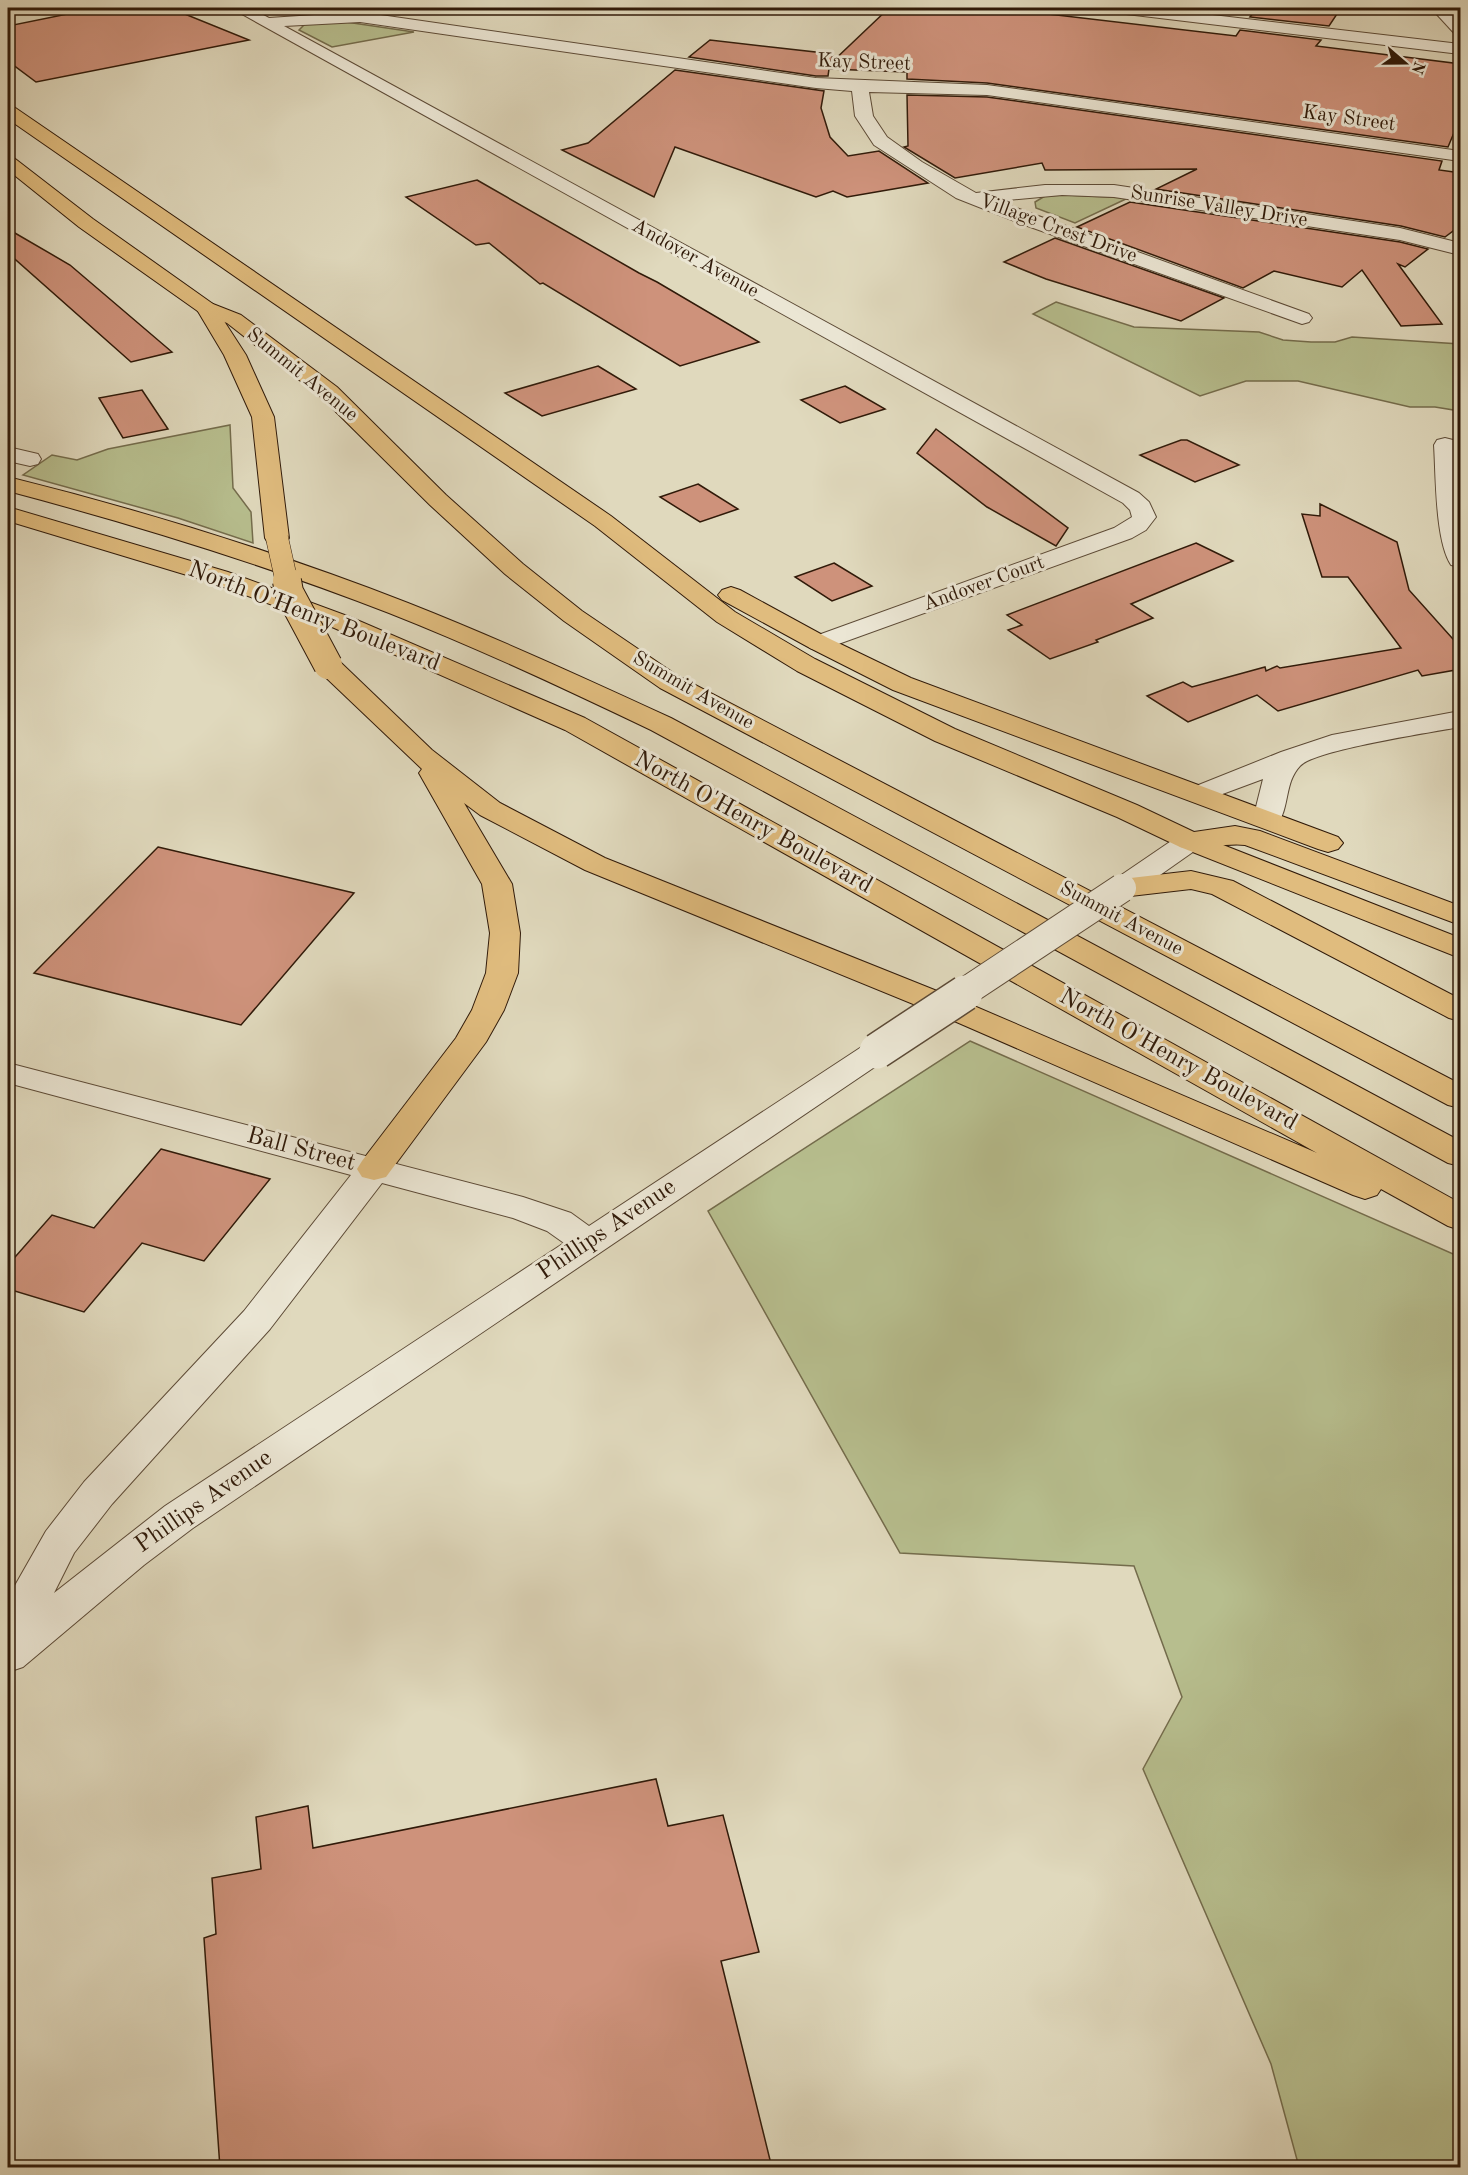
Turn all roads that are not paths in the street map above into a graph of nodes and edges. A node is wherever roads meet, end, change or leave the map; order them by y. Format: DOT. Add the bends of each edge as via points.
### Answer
graph roads {
  1 [pos="239,8"];
  2 [pos="1118,8"];
  3 [pos="1438,8"];
  4 [pos="267,23"];
  5 [pos="1461,30"];
  6 [pos="1461,49"];
  7 [pos="860,87"];
  8 [pos="12,118"];
  9 [pos="1461,156"];
  10 [pos="8,162"];
  11 [pos="975,198"];
  12 [pos="1461,249"];
  13 [pos="240,272"];
  14 [pos="219,277"];
  15 [pos="199,282"];
  16 [pos="178,287"];
  17 [pos="206,308"];
  18 [pos="1302,318"];
  19 [pos="1445,445"];
  20 [pos="8,484"];
  21 [pos="8,514"];
  22 [pos="1144,517"];
  23 [pos="603,521"];
  24 [pos="1461,560"];
  25 [pos="819,643"];
  26 [pos="1461,719"];
  27 [pos="422,756"];
  28 [pos="1291,758"];
  29 [pos="1201,794"];
  30 [pos="1267,819"];
  31 [pos="1190,841"];
  32 [pos="1122,888"];
  33 [pos="1461,896"];
  34 [pos="1461,916"];
  35 [pos="1461,949"];
  36 [pos="1461,1011"];
  37 [pos="8,1073"];
  38 [pos="1461,1097"];
  39 [pos="1461,1155"];
  40 [pos="374,1169"];
  41 [pos="1461,1218"];
  42 [pos="1461,1228"];
  43 [pos="588,1242"];
  44 [pos="20,1644"];
  1 -- 4 [label="street, Andover Avenue"];
  2 -- 6 [label="street"];
  3 -- 5 [label="street"];
  4 -- 7 [label="street, Kay Street" via="360,17"];
  4 -- 22 [label="street, Andover Avenue" via="1131,498 1141,507"];
  7 -- 9 [label="street, Kay Street" via="987,90"];
  7 -- 11 [label="street, Village Crest Drive" via="864,116 879,141"];
  8 -- 13 [label="main road, Summit Avenue"];
  10 -- 16 [label="main road, Summit Avenue"];
  11 -- 12 [label="street, Sunrise Valley Drive" via="1032,189 1114,191 1400,234"];
  11 -- 18 [label="street, Village Crest Drive"];
  13 -- 14 [label="main road"];
  13 -- 23 [label="main road, Summit Avenue"];
  15 -- 16 [label="main road"];
  16 -- 17 [label="main road, Summit Avenue"];
  17 -- 27 [label="main road, bridge" via="240,363 263,417 277,538 289,592 328,665"];
  17 -- 38 [label="main road, Summit Avenue" via="234,319 329,392 514,569 573,616 669,682"];
  19 -- 24 [label="street" via="1452,529"];
  20 -- 39 [label="main road, North O'Henry Boulevard" via="219,545 387,604 566,679 661,724"];
  21 -- 41 [label="main road, North O'Henry Boulevard" via="252,589 341,622 575,724"];
  22 -- 25 [label="street, Andover Court" via="1123,534"];
  23 -- 25 [label="main road, Summit Avenue"];
  23 -- 31 [label="main road, Summit Avenue" via="726,617 806,665 945,735"];
  25 -- 29 [label="main road, Summit Avenue" via="902,684"];
  26 -- 28 [label="street" via="1342,741"];
  27 -- 40 [label="main road" via="497,884 505,933 502,973 470,1042"];
  27 -- 42 [label="main road" via="490,809 595,864 966,1015"];
  28 -- 29 [label="street"];
  28 -- 30 [label="street" via="1275,782"];
  29 -- 30 [label="main road, Summit Avenue"];
  30 -- 33 [label="main road, Summit Avenue"];
  31 -- 32 [label="street, Phillips Avenue"];
  31 -- 34 [label="main road" via="1250,837"];
  31 -- 35 [label="main road, Summit Avenue"];
  32 -- 36 [label="main road" via="1191,880 1222,887"];
  32 -- 43 [label="street, Phillips Avenue, bridge"];
  37 -- 40 [label="street, Ball Street"];
  40 -- 43 [label="street, Ball Street" via="523,1209 559,1222"];
  40 -- 44 [label="street, Phillips Avenue" via="257,1320 98,1493 60,1542 34,1589"];
  43 -- 44 [label="street, Phillips Avenue" via="179,1517"];
}
